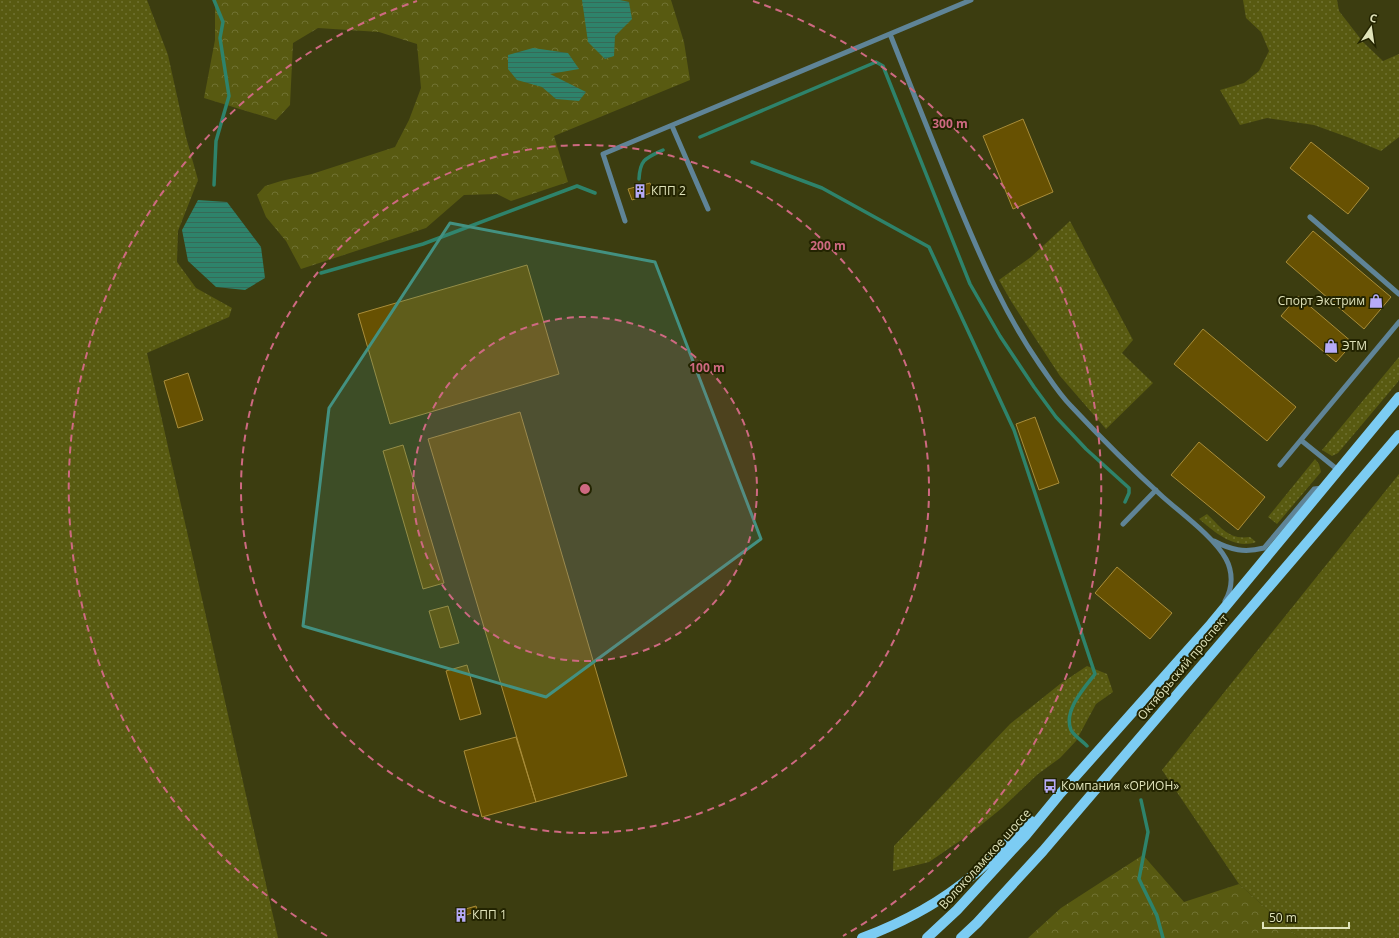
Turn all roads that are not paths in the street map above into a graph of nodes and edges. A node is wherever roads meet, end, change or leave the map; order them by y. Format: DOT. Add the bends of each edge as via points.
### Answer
graph roads {
  1 [pos="970,0"];
  2 [pos="890,34"];
  3 [pos="672,126"];
  4 [pos="708,209"];
  5 [pos="1310,217"];
  6 [pos="625,221"];
  7 [pos="1399,294"];
  8 [pos="1399,322"];
  9 [pos="1399,397"];
  10 [pos="1399,435"];
  11 [pos="1399,439"];
  12 [pos="1302,441"];
  13 [pos="1388,447"];
  14 [pos="1280,465"];
  15 [pos="1338,470"];
  16 [pos="1323,488"];
  17 [pos="1156,490"];
  18 [pos="1123,524"];
  19 [pos="1212,540"];
  20 [pos="1211,624"];
  21 [pos="1059,795"];
  22 [pos="985,914"];
  23 [pos="862,938"];
  24 [pos="927,938"];
  25 [pos="961,938"];
  26 [pos="965,938"];
  1 -- 2 [label="lane"];
  2 -- 3 [label="lane"];
  2 -- 17 [label="lane" via="975,246 1015,326 1069,404"];
  3 -- 4 [label="lane"];
  3 -- 6 [label="lane" via="604,154"];
  5 -- 7 [label="lane"];
  8 -- 12 [label="lane"];
  9 -- 15 [label="main road, Октябрьский проспект"];
  10 -- 13 [label="main road, Октябрьский проспект"];
  11 -- 13 [label="lane"];
  12 -- 14 [label="lane"];
  12 -- 15 [label="lane"];
  13 -- 22 [label="main road, Октябрьский проспект" via="1048,845"];
  15 -- 16 [label="main road, Октябрьский проспект"];
  16 -- 19 [label="lane" via="1314,489 1264,548 1237,550"];
  16 -- 20 [label="main road, Октябрьский проспект"];
  17 -- 18 [label="lane"];
  17 -- 19 [label="lane"];
  19 -- 20 [label="lane" via="1226,559 1230,569 1231,585 1227,599"];
  20 -- 21 [label="main road, Октябрьский проспект"];
  21 -- 23 [label="main road" via="987,864 958,887 912,917"];
  21 -- 24 [label="main road, Волоколамское шоссе" via="974,892"];
  22 -- 25 [label="main road"];
  22 -- 26 [label="main road"];
}
